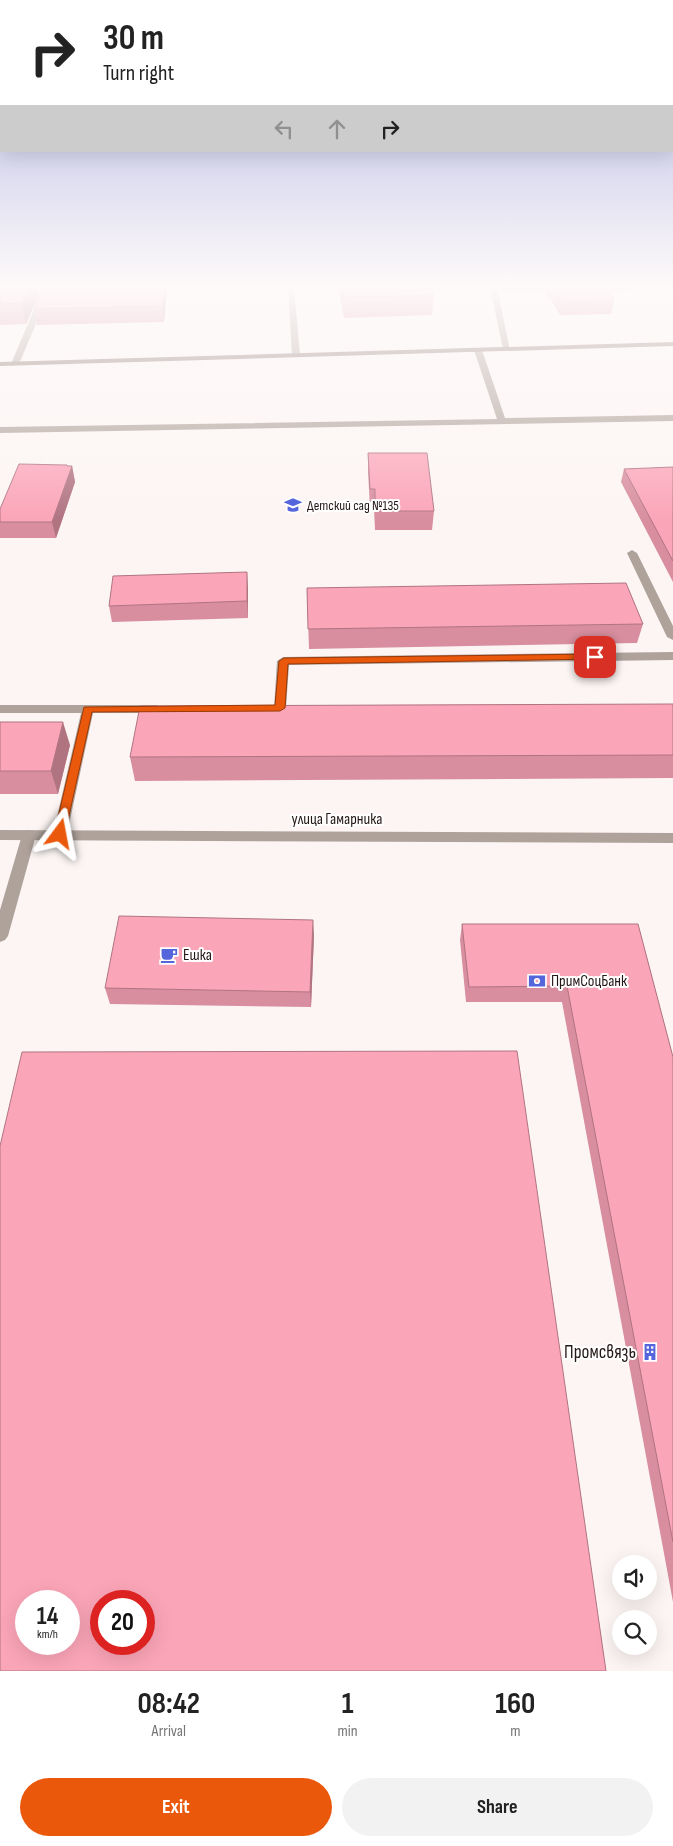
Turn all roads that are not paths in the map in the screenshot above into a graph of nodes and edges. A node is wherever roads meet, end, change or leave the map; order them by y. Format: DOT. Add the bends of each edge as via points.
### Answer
graph roads {
  1 [pos="483,365"];
  2 [pos="673,418"];
  3 [pos="502,421"];
  4 [pos="0,430"];
  5 [pos="632,553"];
  6 [pos="673,637"];
  7 [pos="673,656"];
  8 [pos="280,708"];
  9 [pos="88,709"];
  10 [pos="174,709"];
  11 [pos="0,710"];
  12 [pos="60,834"];
  13 [pos="0,835"];
  14 [pos="29,835"];
  15 [pos="673,838"];
  16 [pos="0,936"];
  1 -- 3 [label="street"];
  2 -- 3 [label="street"];
  3 -- 4 [label="street"];
  5 -- 6 [label="street"];
  7 -- 8 [label="street" via="284,661"];
  9 -- 10 [label="street"];
  9 -- 11 [label="street"];
  9 -- 12 [label="street"];
  12 -- 14 [label="street, улица Гамарника"];
  12 -- 15 [label="street, улица Гамарника"];
  13 -- 14 [label="street, улица Гамарника"];
  14 -- 16 [label="street"];
}
